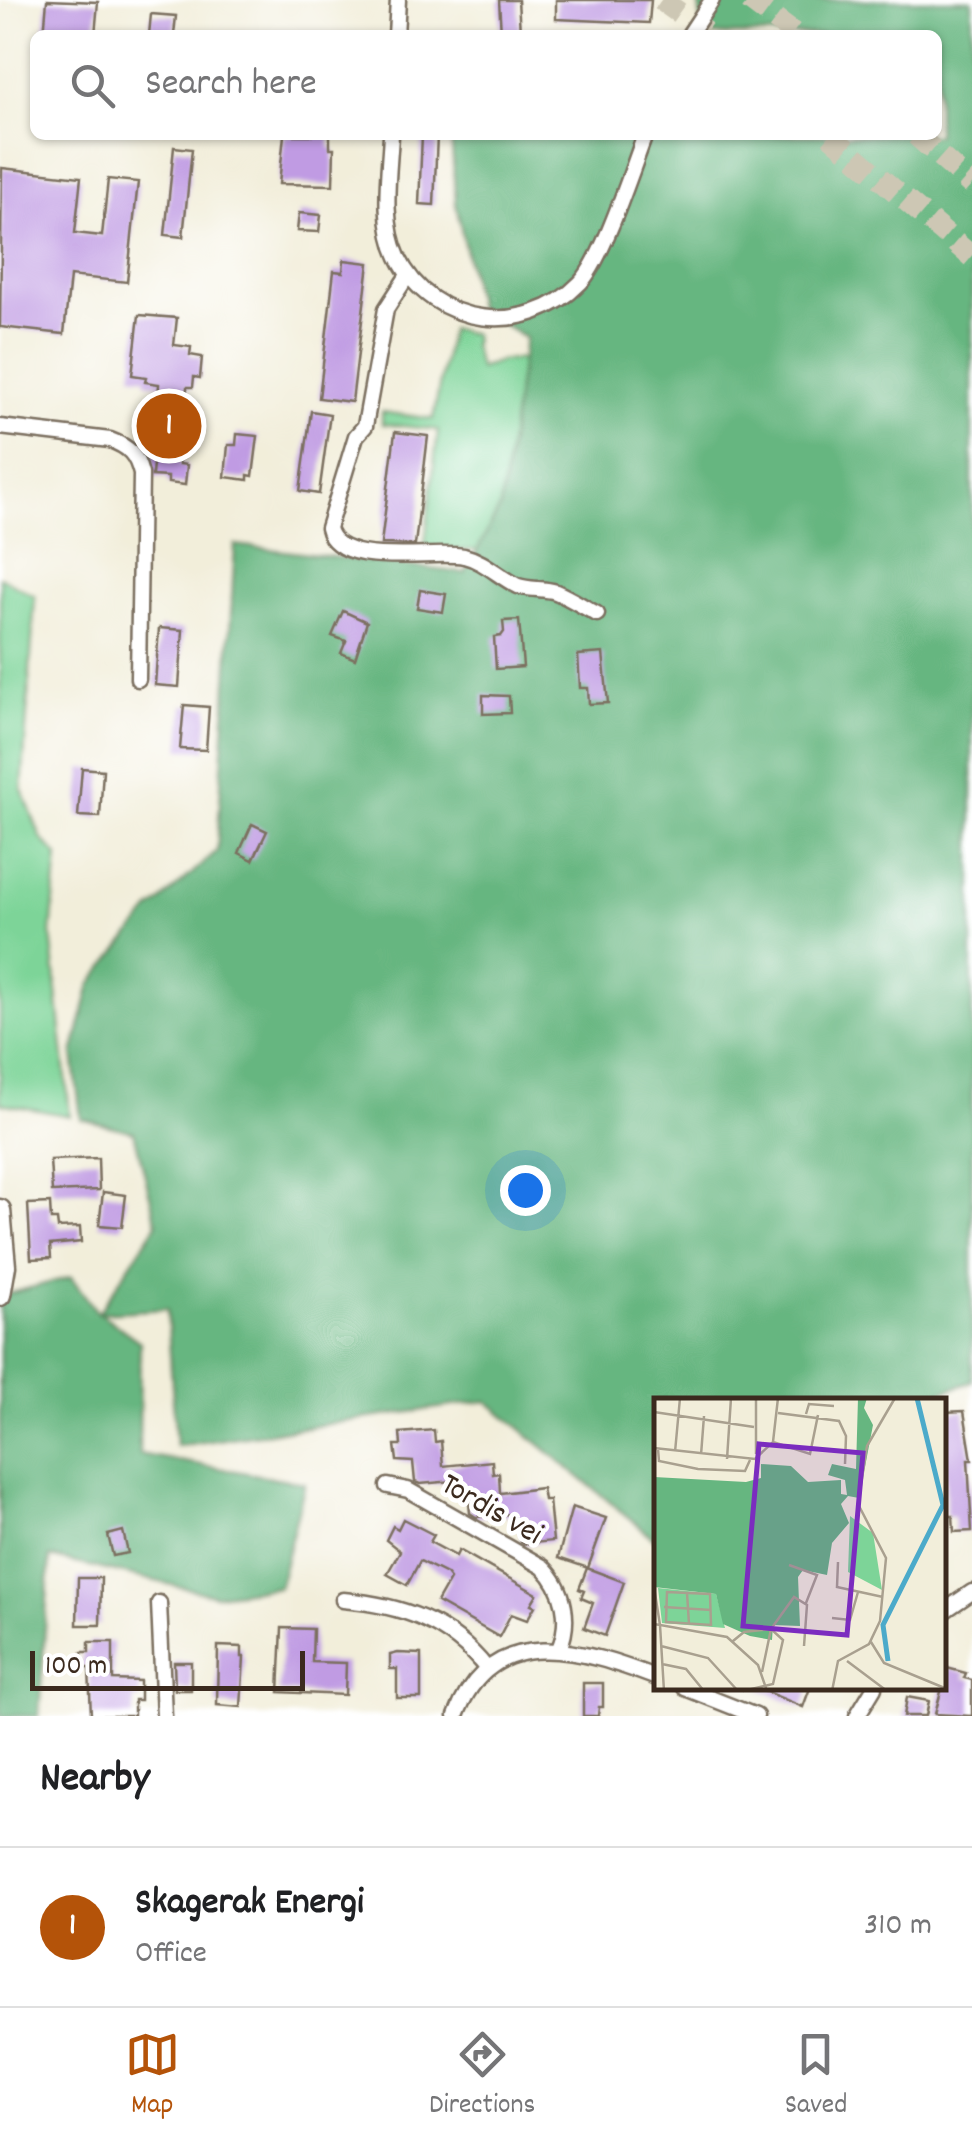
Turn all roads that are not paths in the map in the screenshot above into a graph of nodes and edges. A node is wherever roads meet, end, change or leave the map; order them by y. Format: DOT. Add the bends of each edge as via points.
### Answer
graph roads {
  1 [pos="398,0"];
  2 [pos="712,0"];
  3 [pos="396,30"];
  4 [pos="692,30"];
  5 [pos="392,140"];
  6 [pos="643,140"];
  7 [pos="408,274"];
  8 [pos="0,427"];
  9 [pos="597,614"];
  10 [pos="138,679"];
  11 [pos="0,1210"];
  12 [pos="0,1294"];
  13 [pos="388,1486"];
  14 [pos="972,1592"];
  15 [pos="343,1600"];
  16 [pos="160,1604"];
  17 [pos="947,1610"];
  18 [pos="559,1650"];
  19 [pos="487,1669"];
  20 [pos="654,1677"];
  21 [pos="694,1691"];
  22 [pos="872,1691"];
  23 [pos="164,1716"];
  24 [pos="456,1716"];
  25 [pos="756,1716"];
  26 [pos="857,1716"];
  1 -- 3 [label="street"];
  2 -- 4 [label="street"];
  5 -- 7 [label="street" via="388,217"];
  6 -- 7 [label="street" via="583,280 563,298 527,316 475,318 440,303"];
  7 -- 9 [label="street" via="386,309 365,426 356,436 330,536 340,546 374,554 462,556 519,586 554,591"];
  8 -- 10 [label="street" via="110,440 137,457"];
  11 -- 12 [label="main road"];
  13 -- 18 [label="street, Tordis vei" via="408,1490 543,1567 564,1609"];
  14 -- 17 [label="street"];
  15 -- 19 [label="street" via="423,1616 447,1629"];
  16 -- 23 [label="street"];
  18 -- 19 [label="street" via="522,1653"];
  18 -- 20 [label="street"];
  19 -- 24 [label="street"];
  21 -- 25 [label="street"];
  22 -- 26 [label="street"];
}
